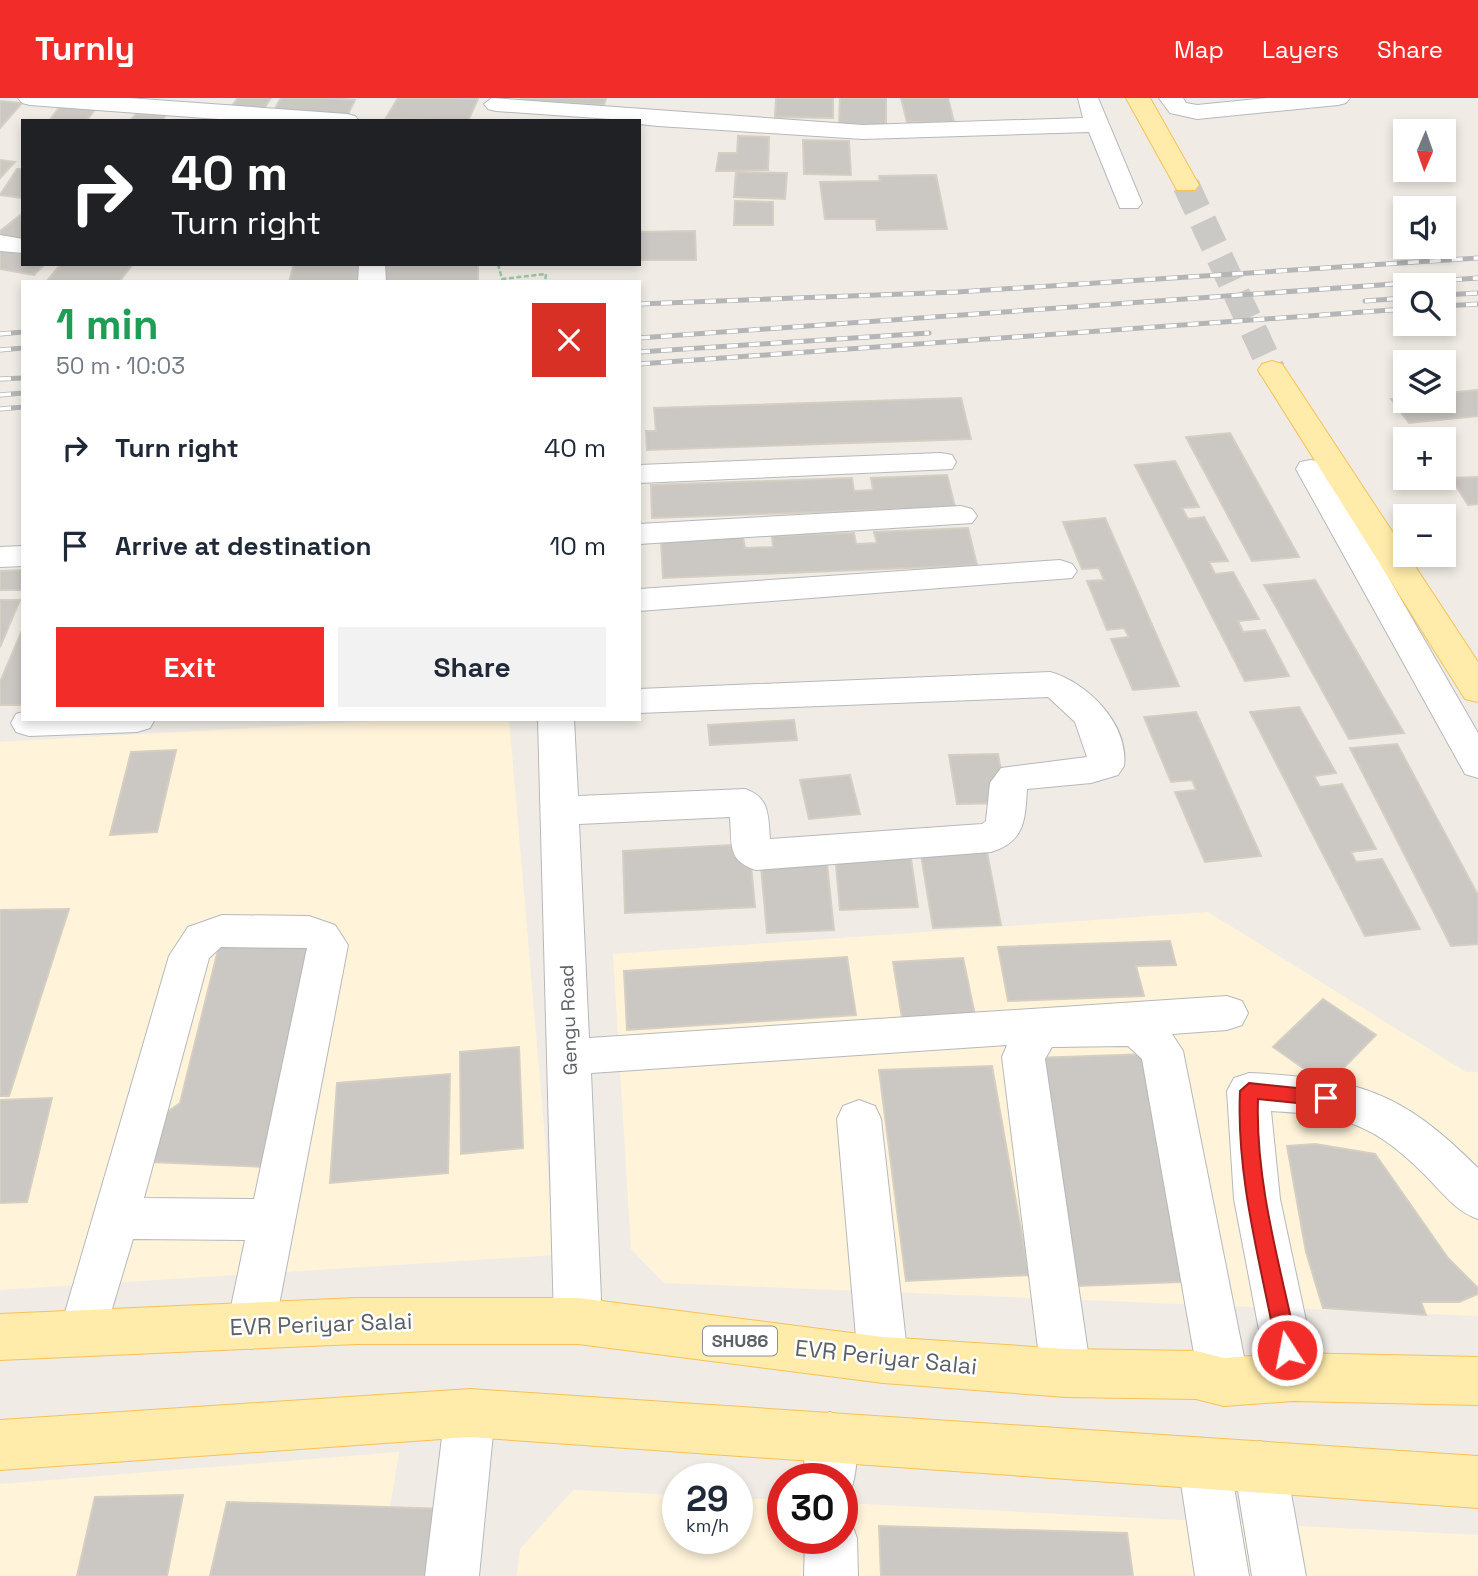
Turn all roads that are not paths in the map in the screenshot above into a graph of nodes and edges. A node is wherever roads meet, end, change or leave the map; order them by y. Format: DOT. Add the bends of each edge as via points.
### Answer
graph roads {
  1 [pos="30,98"];
  2 [pos="1087,98"];
  3 [pos="1138,98"];
  4 [pos="1171,98"];
  5 [pos="1338,98"];
  6 [pos="493,108"];
  7 [pos="319,119"];
  8 [pos="1098,124"];
  9 [pos="1186,185"];
  10 [pos="1129,203"];
  11 [pos="1272,370"];
  12 [pos="941,462"];
  13 [pos="1311,469"];
  14 [pos="641,474"];
  15 [pos="961,516"];
  16 [pos="641,534"];
  17 [pos="21,556"];
  18 [pos="0,557"];
  19 [pos="1060,571"];
  20 [pos="641,600"];
  21 [pos="1478,690"];
  22 [pos="641,701"];
  23 [pos="83,721"];
  24 [pos="556,721"];
  25 [pos="29,723"];
  26 [pos="1478,765"];
  27 [pos="560,811"];
  28 [pos="1227,1013"];
  29 [pos="569,1057"];
  30 [pos="859,1119"];
  31 [pos="1478,1199"];
  32 [pos="115,1218"];
  33 [pos="274,1220"];
  34 [pos="578,1321"];
  35 [pos="251,1326"];
  36 [pos="83,1333"];
  37 [pos="0,1337"];
  38 [pos="883,1360"];
  39 [pos="1066,1373"];
  40 [pos="1293,1377"];
  41 [pos="1478,1381"];
  42 [pos="1224,1382"];
  43 [pos="470,1413"];
  44 [pos="0,1445"];
  45 [pos="830,1458"];
  46 [pos="1204,1463"];
  47 [pos="1260,1466"];
  48 [pos="1478,1482"];
  49 [pos="831,1554"];
  50 [pos="452,1576"];
  51 [pos="831,1576"];
  52 [pos="1222,1576"];
  53 [pos="1279,1576"];
  1 -- 7 [label="street"];
  2 -- 8 [label="street"];
  3 -- 9 [label="main road"];
  4 -- 5 [label="street" via="1178,108 1197,112"];
  6 -- 8 [label="street" via="578,109 658,119 863,132"];
  8 -- 10 [label="street"];
  11 -- 21 [label="main road"];
  12 -- 14 [label="street"];
  13 -- 26 [label="street"];
  15 -- 16 [label="street"];
  17 -- 18 [label="street"];
  19 -- 20 [label="street"];
  22 -- 27 [label="street" via="1049,684 1068,690 1081,702 1106,759 1105,766 1091,771 1014,777 1009,783 1005,827 991,838 756,855 745,803"];
  23 -- 25 [label="street"];
  24 -- 27 [label="street, Gengu Road"];
  27 -- 29 [label="street, Gengu Road"];
  28 -- 29 [label="street"];
  29 -- 34 [label="street, Gengu Road"];
  30 -- 38 [label="street"];
  31 -- 40 [label="street" via="1422,1142 1363,1106 1307,1094 1249,1091 1248,1127 1260,1216"];
  32 -- 33 [label="street"];
  32 -- 33 [label="street" via="195,944 222,930 309,932 328,945 327,959"];
  32 -- 36 [label="street"];
  33 -- 35 [label="street"];
  34 -- 35 [label="main road, EVR Periyar Salai / SHU86"];
  34 -- 38 [label="main road, EVR Periyar Salai / SHU86"];
  35 -- 36 [label="main road, EVR Periyar Salai / SHU86"];
  36 -- 37 [label="main road, EVR Periyar Salai / SHU86"];
  38 -- 39 [label="main road, EVR Periyar Salai / SHU86"];
  39 -- 42 [label="main road, EVR Periyar Salai / SHU86" via="1196,1375"];
  39 -- 42 [label="street" via="1023,1057 1040,1030 1137,1028 1162,1051"];
  40 -- 41 [label="main road, EVR Periyar Salai / SHU86"];
  40 -- 42 [label="main road, EVR Periyar Salai / SHU86"];
  43 -- 44 [label="main road"];
  43 -- 45 [label="main road"];
  43 -- 50 [label="street"];
  45 -- 46 [label="main road"];
  46 -- 47 [label="main road"];
  46 -- 52 [label="street"];
  47 -- 48 [label="main road"];
  47 -- 53 [label="street"];
  49 -- 51 [label="street"];
}
